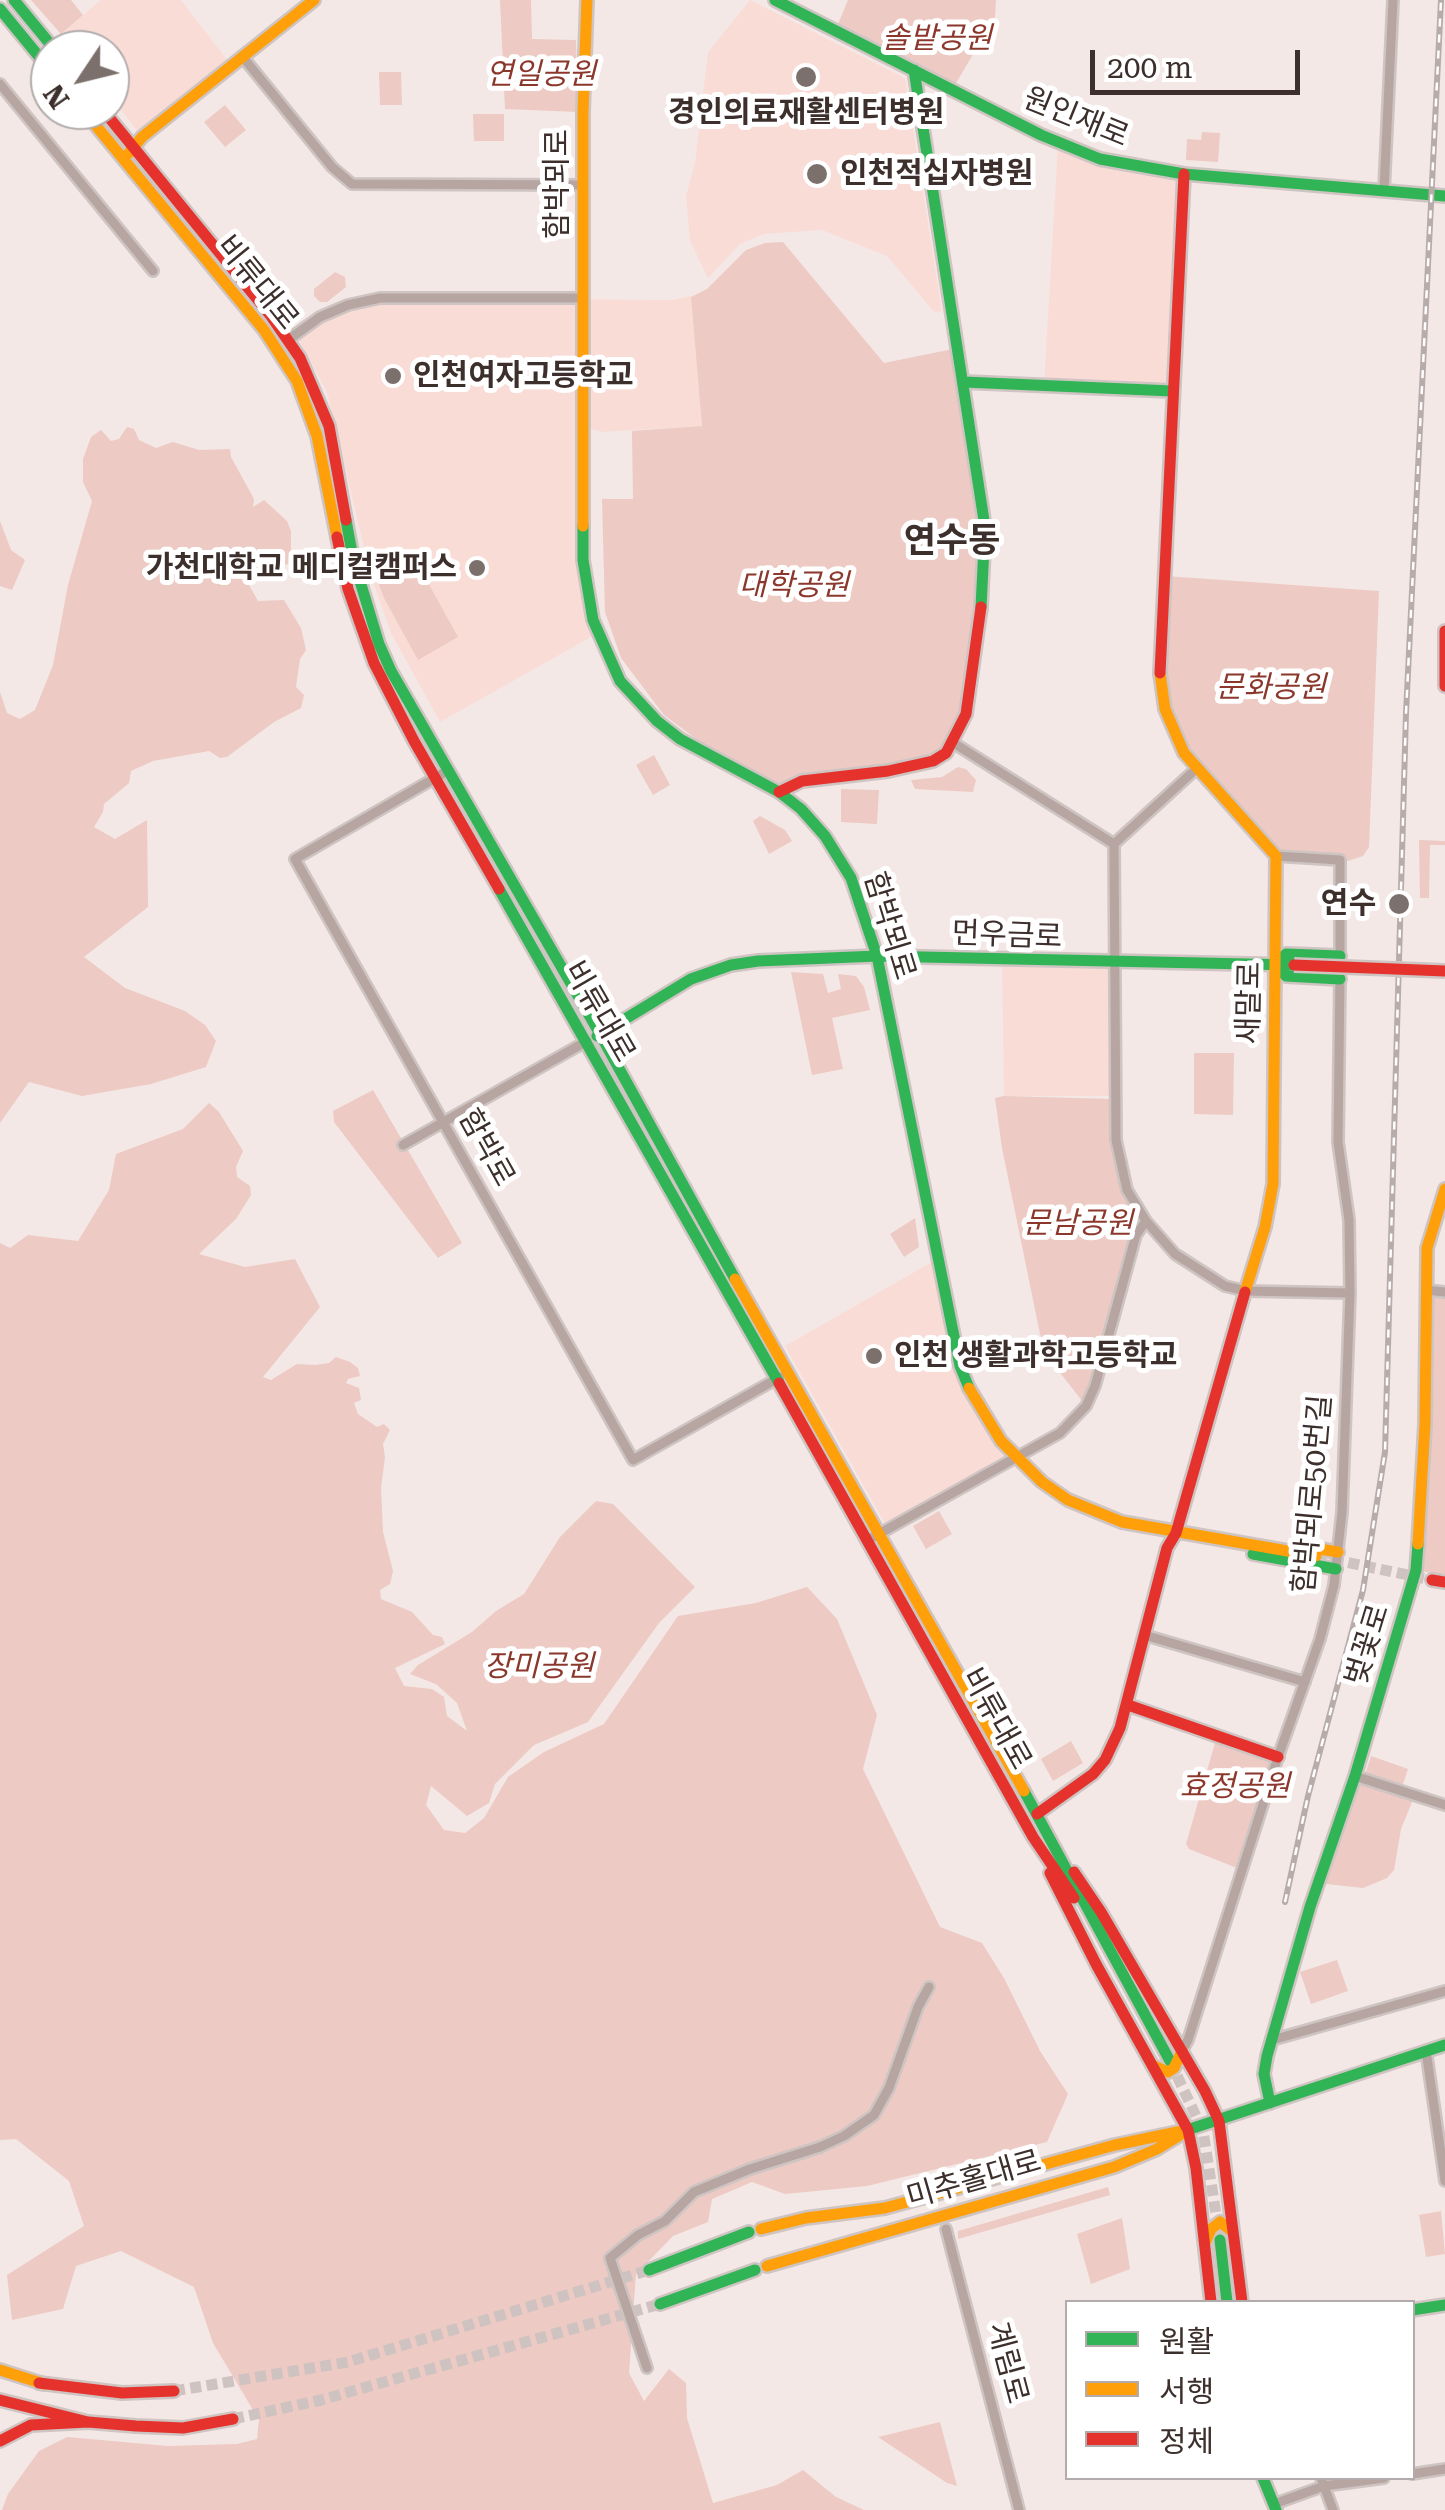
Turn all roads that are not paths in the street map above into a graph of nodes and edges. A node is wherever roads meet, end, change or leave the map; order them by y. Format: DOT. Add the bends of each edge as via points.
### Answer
graph roads {
  1 [pos="14,0"];
  2 [pos="314,0"];
  3 [pos="587,0"];
  4 [pos="775,0"];
  5 [pos="1393,0"];
  6 [pos="0,9"];
  7 [pos="39,30"];
  8 [pos="30,46"];
  9 [pos="242,56"];
  10 [pos="914,70"];
  11 [pos="0,84"];
  12 [pos="99,130"];
  13 [pos="120,130"];
  14 [pos="134,148"];
  15 [pos="124,160"];
  16 [pos="1184,174"];
  17 [pos="583,185"];
  18 [pos="1384,190"];
  19 [pos="1445,196"];
  20 [pos="153,271"];
  21 [pos="582,298"];
  22 [pos="288,340"];
  23 [pos="964,382"];
  24 [pos="1172,391"];
  25 [pos="1445,631"];
  26 [pos="1444,672"];
  27 [pos="1445,686"];
  28 [pos="952,742"];
  29 [pos="1196,769"];
  30 [pos="441,774"];
  31 [pos="779,792"];
  32 [pos="1114,844"];
  33 [pos="1276,856"];
  34 [pos="877,956"];
  35 [pos="1340,956"];
  36 [pos="1114,963"];
  37 [pos="1275,964"];
  38 [pos="1445,971"];
  39 [pos="1340,978"];
  40 [pos="600,1034"];
  41 [pos="587,1041"];
  42 [pos="443,1122"];
  43 [pos="403,1145"];
  44 [pos="1445,1189"];
  45 [pos="1146,1221"];
  46 [pos="1426,1290"];
  47 [pos="1246,1291"];
  48 [pos="1445,1292"];
  49 [pos="1350,1293"];
  50 [pos="781,1376"];
  51 [pos="1015,1456"];
  52 [pos="1176,1533"];
  53 [pos="873,1537"];
  54 [pos="1338,1552"];
  55 [pos="1316,1556"];
  56 [pos="1336,1569"];
  57 [pos="1144,1635"];
  58 [pos="1305,1682"];
  59 [pos="1128,1705"];
  60 [pos="1278,1757"];
  61 [pos="1355,1776"];
  62 [pos="1445,1805"];
  63 [pos="1037,1814"];
  64 [pos="1048,1833"];
  65 [pos="1033,1837"];
  66 [pos="1101,1938"];
  67 [pos="929,1987"];
  68 [pos="1445,1991"];
  69 [pos="1272,2040"];
  70 [pos="1445,2045"];
  71 [pos="1182,2051"];
  72 [pos="1426,2051"];
  73 [pos="1170,2061"];
  74 [pos="1154,2066"];
  75 [pos="1270,2103"];
  76 [pos="1218,2121"];
  77 [pos="1188,2130"];
  78 [pos="1445,2181"];
  79 [pos="946,2229"];
  80 [pos="1234,2235"];
  81 [pos="1220,2240"];
  82 [pos="1205,2248"];
  83 [pos="650,2270"];
  84 [pos="1212,2300"];
  85 [pos="1227,2300"];
  86 [pos="1242,2300"];
  87 [pos="660,2304"];
  88 [pos="1445,2305"];
  89 [pos="1415,2310"];
  90 [pos="646,2368"];
  91 [pos="0,2373"];
  92 [pos="174,2391"];
  93 [pos="0,2400"];
  94 [pos="233,2419"];
  95 [pos="88,2422"];
  96 [pos="0,2441"];
  97 [pos="1445,2469"];
  98 [pos="1415,2474"];
  99 [pos="1255,2480"];
  100 [pos="1264,2480"];
  101 [pos="1271,2480"];
  102 [pos="1353,2480"];
  103 [pos="1322,2482"];
  104 [pos="1275,2507"];
  105 [pos="1018,2510"];
  106 [pos="1332,2510"];
  1 -- 7 [label="main road"];
  2 -- 9 [label="main road"];
  3 -- 17 [label="main road, 함박뫼로"];
  4 -- 10 [label="main road, 원인재로"];
  5 -- 18 [label="street"];
  6 -- 8 [label="main road"];
  9 -- 14 [label="main road"];
  9 -- 17 [label="street" via="352,184"];
  10 -- 16 [label="main road, 원인재로" via="1072,150"];
  10 -- 23 [label="main road"];
  11 -- 20 [label="street"];
  12 -- 15 [label="main road, 비류대로"];
  13 -- 14 [label="main road, 비류대로"];
  14 -- 15 [label="main road"];
  14 -- 22 [label="main road, 비류대로"];
  15 -- 30 [label="main road, 비류대로" via="264,330 297,381 318,436 348,590 374,663"];
  16 -- 18 [label="main road, 원인재로"];
  16 -- 24 [label="main road"];
  17 -- 21 [label="main road, 함박뫼로"];
  18 -- 19 [label="main road, 원인재로"];
  21 -- 22 [label="street" via="380,298 320,317"];
  21 -- 31 [label="main road, 함박뫼로" via="583,560 604,652 657,722"];
  22 -- 30 [label="main road, 비류대로" via="329,426 353,558 379,644"];
  23 -- 24 [label="main road"];
  23 -- 28 [label="main road" via="985,527 984,583 966,714"];
  24 -- 29 [label="main road" via="1160,681 1174,735"];
  25 -- 26 [label="main road"];
  26 -- 27 [label="main road"];
  28 -- 31 [label="main road" via="933,761 802,780"];
  28 -- 32 [label="street"];
  29 -- 32 [label="street"];
  29 -- 33 [label="main road"];
  30 -- 40 [label="main road, 비류대로"];
  30 -- 41 [label="main road, 비류대로"];
  30 -- 42 [label="street, 함박로" via="295,859"];
  31 -- 34 [label="main road, 함박뫼로" via="840,856"];
  32 -- 36 [label="street"];
  33 -- 35 [label="street, 함박뫼로50번길" via="1340,860"];
  33 -- 37 [label="main road, 새말로"];
  34 -- 36 [label="main road, 먼우금로"];
  34 -- 40 [label="main road, 먼우금로" via="731,965 681,984"];
  34 -- 51 [label="main road, 함박뫼로" via="960,1366 987,1420"];
  35 -- 37 [label="main road" via="1286,954"];
  35 -- 39 [label="street, 함박뫼로50번길"];
  36 -- 37 [label="main road, 먼우금로"];
  36 -- 45 [label="street" via="1116,1140 1127,1190"];
  37 -- 38 [label="main road, 먼우금로, bridge"];
  37 -- 39 [label="main road" via="1286,976"];
  37 -- 47 [label="main road, 새말로" via="1273,1184"];
  39 -- 49 [label="street, 함박뫼로50번길" via="1338,1142"];
  40 -- 41 [label="main road, 먼우금로"];
  40 -- 50 [label="main road, 비류대로"];
  41 -- 42 [label="street"];
  41 -- 50 [label="main road, 비류대로"];
  42 -- 43 [label="street"];
  42 -- 50 [label="street, 함박로" via="633,1460"];
  44 -- 46 [label="main road, 벚꽃로" via="1428,1248"];
  45 -- 47 [label="street" via="1204,1275"];
  45 -- 51 [label="street" via="1136,1235 1086,1406 1060,1433"];
  46 -- 48 [label="street"];
  46 -- 61 [label="main road, 벚꽃로" via="1416,1570"];
  47 -- 49 [label="street"];
  47 -- 52 [label="main road, 새말로"];
  49 -- 54 [label="street, 함박뫼로50번길"];
  50 -- 53 [label="main road, 비류대로"];
  51 -- 52 [label="main road, 함박뫼로" via="1068,1500 1122,1522"];
  51 -- 53 [label="street"];
  52 -- 54 [label="main road"];
  52 -- 55 [label="main road, 함박뫼로"];
  52 -- 56 [label="main road" via="1191,1542"];
  52 -- 57 [label="main road, 새말로"];
  53 -- 63 [label="main road, 비류대로"];
  53 -- 65 [label="main road, 비류대로"];
  54 -- 56 [label="street, 함박뫼로50번길"];
  56 -- 58 [label="street, 함박뫼로50번길"];
  57 -- 58 [label="street"];
  57 -- 59 [label="main road, 새말로"];
  58 -- 60 [label="street, 함박뫼로50번길"];
  59 -- 60 [label="main road"];
  59 -- 63 [label="main road, 새말로" via="1105,1760"];
  60 -- 71 [label="street, 함박뫼로50번길"];
  61 -- 62 [label="street"];
  61 -- 69 [label="main road, 벚꽃로"];
  63 -- 64 [label="main road, 비류대로"];
  64 -- 66 [label="main road, 비류대로"];
  64 -- 71 [label="main road"];
  65 -- 66 [label="main road, 비류대로"];
  65 -- 74 [label="main road"];
  66 -- 73 [label="main road, 비류대로"];
  67 -- 90 [label="street" via="874,2115 820,2147 694,2192 610,2258"];
  68 -- 69 [label="street"];
  69 -- 75 [label="main road, 벚꽃로" via="1264,2074"];
  70 -- 72 [label="main road, 미추홀대로"];
  71 -- 74 [label="main road" via="1168,2072"];
  71 -- 76 [label="main road"];
  72 -- 75 [label="main road, 미추홀대로"];
  72 -- 78 [label="street"];
  74 -- 77 [label="main road"];
  75 -- 76 [label="main road, 미추홀대로"];
  76 -- 77 [label="main road, 미추홀대로"];
  76 -- 80 [label="main road"];
  77 -- 82 [label="main road"];
  77 -- 83 [label="main road, 미추홀대로" via="884,2208 755,2231"];
  77 -- 87 [label="main road, 미추홀대로" via="1114,2167 761,2268"];
  79 -- 105 [label="street, 계림로"];
  80 -- 82 [label="main road" via="1220,2222 1210,2229"];
  80 -- 86 [label="main road"];
  81 -- 85 [label="main road"];
  82 -- 84 [label="main road"];
  88 -- 89 [label="main road"];
  91 -- 92 [label="main road" via="122,2393"];
  93 -- 95 [label="main road"];
  94 -- 95 [label="main road" via="183,2428"];
  95 -- 96 [label="main road" via="36,2424"];
  97 -- 98 [label="street"];
  99 -- 104 [label="main road"];
  100 -- 104 [label="main road"];
  101 -- 104 [label="main road"];
  102 -- 103 [label="street"];
  103 -- 104 [label="street"];
  103 -- 106 [label="street"];
}
